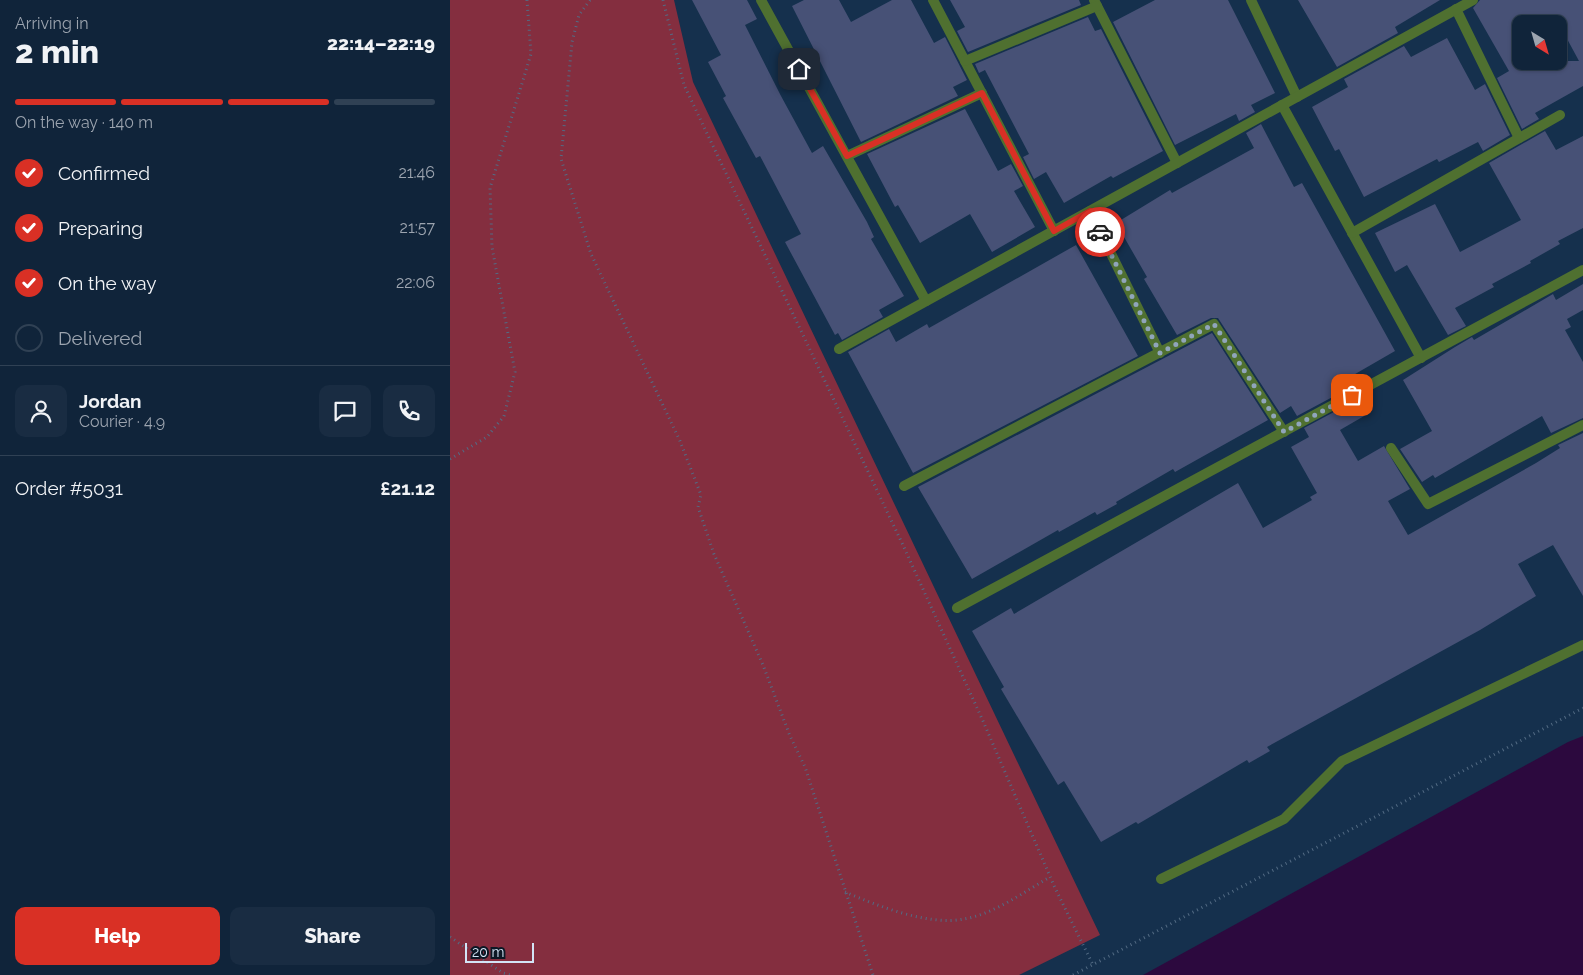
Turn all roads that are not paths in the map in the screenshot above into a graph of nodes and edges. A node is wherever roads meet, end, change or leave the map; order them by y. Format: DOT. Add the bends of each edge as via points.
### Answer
graph roads {
  1 [pos="761,0"];
  2 [pos="933,0"];
  3 [pos="1251,0"];
  4 [pos="1473,0"];
  5 [pos="1096,3"];
  6 [pos="1456,10"];
  7 [pos="965,61"];
  8 [pos="982,93"];
  9 [pos="1297,97"];
  10 [pos="1282,105"];
  11 [pos="1560,114"];
  12 [pos="1520,138"];
  13 [pos="847,156"];
  14 [pos="1177,163"];
  15 [pos="1090,211"];
  16 [pos="1054,231"];
  17 [pos="1352,233"];
  18 [pos="1583,270"];
  19 [pos="926,301"];
  20 [pos="839,349"];
  21 [pos="1160,353"];
  22 [pos="1421,358"];
  23 [pos="1583,425"];
  24 [pos="1284,432"];
  25 [pos="1392,448"];
  26 [pos="904,486"];
  27 [pos="957,608"];
  28 [pos="1583,644"];
  29 [pos="1161,879"];
  1 -- 13 [label="lane"];
  2 -- 7 [label="lane"];
  3 -- 9 [label="lane"];
  4 -- 6 [label="lane"];
  5 -- 7 [label="lane"];
  5 -- 14 [label="lane"];
  6 -- 9 [label="lane"];
  6 -- 12 [label="lane"];
  7 -- 8 [label="lane"];
  8 -- 13 [label="lane"];
  8 -- 16 [label="lane"];
  9 -- 10 [label="lane"];
  10 -- 14 [label="lane"];
  10 -- 17 [label="lane"];
  11 -- 12 [label="lane"];
  12 -- 17 [label="lane"];
  13 -- 19 [label="lane"];
  14 -- 15 [label="lane"];
  15 -- 16 [label="lane"];
  15 -- 21 [label="lane"];
  16 -- 19 [label="lane"];
  17 -- 22 [label="lane"];
  18 -- 22 [label="lane"];
  19 -- 20 [label="lane"];
  21 -- 24 [label="lane" via="1214,324"];
  21 -- 26 [label="lane"];
  22 -- 24 [label="lane"];
  23 -- 25 [label="lane" via="1428,504"];
  24 -- 27 [label="lane"];
  28 -- 29 [label="lane" via="1342,761 1284,819"];
}
